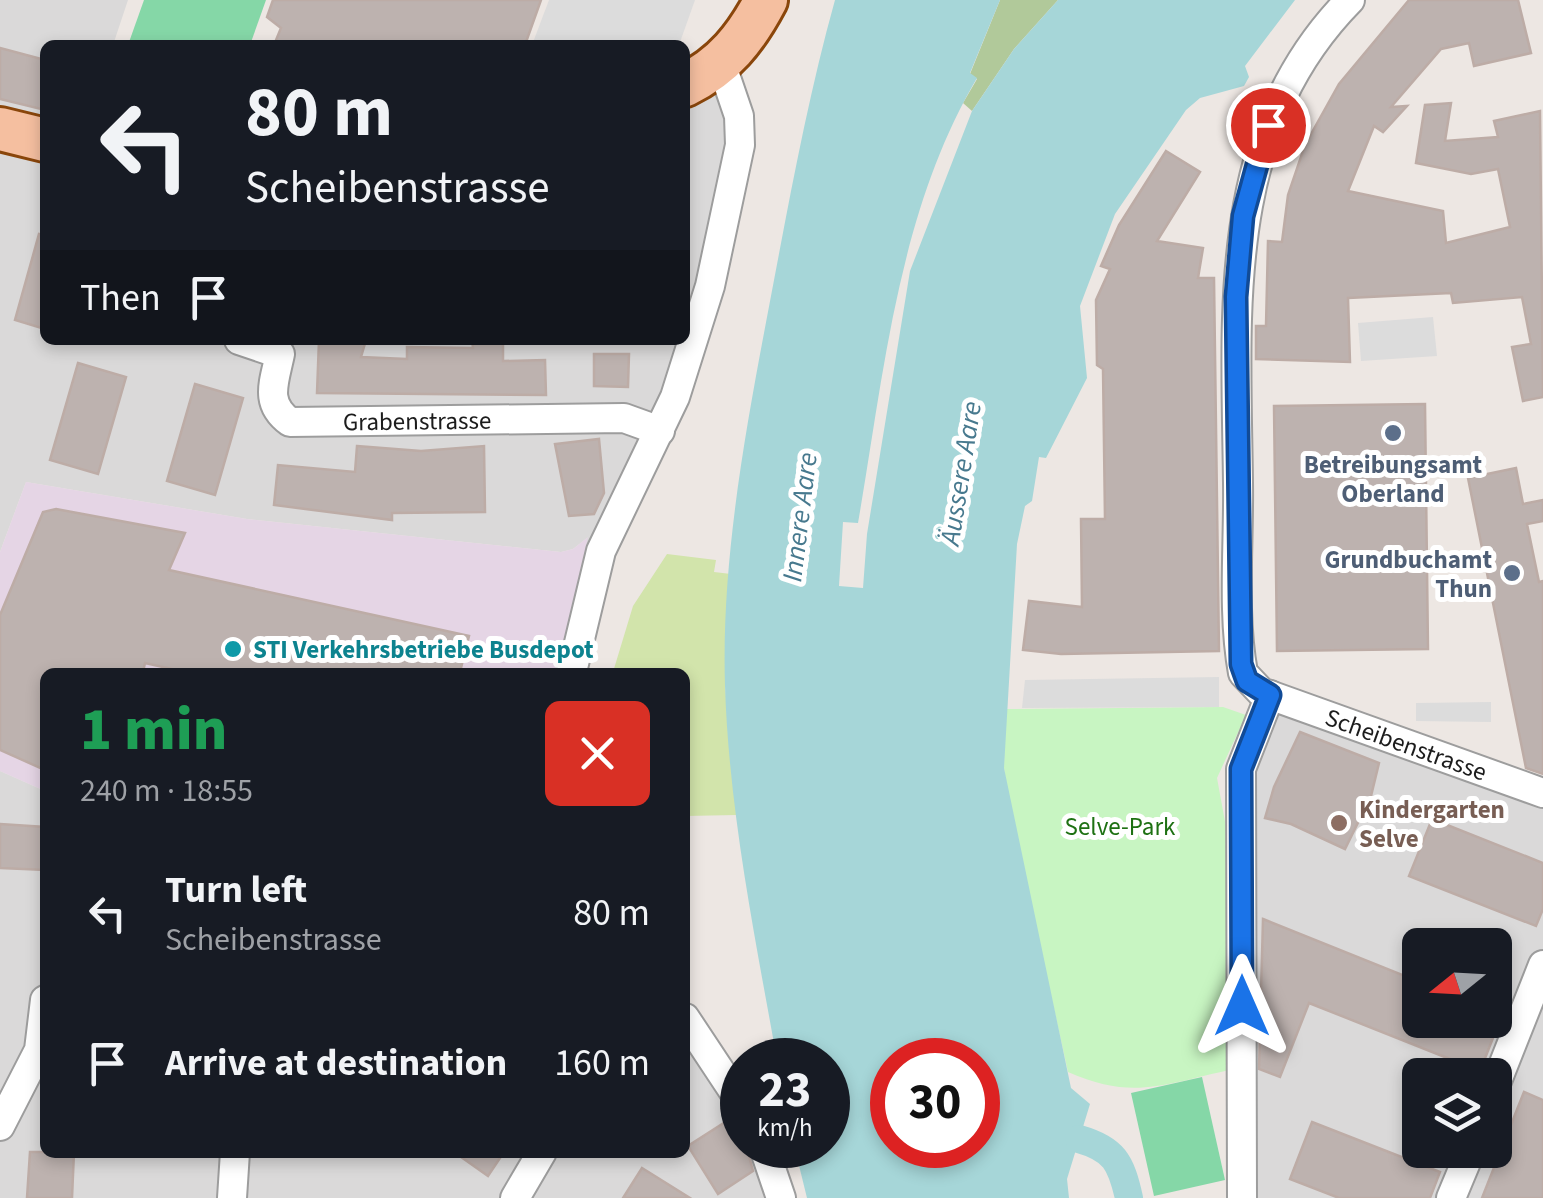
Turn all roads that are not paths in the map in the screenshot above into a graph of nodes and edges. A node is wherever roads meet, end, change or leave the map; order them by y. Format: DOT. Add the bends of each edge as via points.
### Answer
graph roads {
  1 [pos="766,0"];
  2 [pos="1350,0"];
  3 [pos="722,63"];
  4 [pos="690,82"];
  5 [pos="0,130"];
  6 [pos="40,139"];
  7 [pos="254,345"];
  8 [pos="660,431"];
  9 [pos="573,668"];
  10 [pos="1270,695"];
  11 [pos="1543,793"];
  12 [pos="1543,965"];
  13 [pos="690,1026"];
  14 [pos="40,1053"];
  15 [pos="1506,1058"];
  16 [pos="720,1071"];
  17 [pos="0,1126"];
  18 [pos="235,1158"];
  19 [pos="538,1158"];
  20 [pos="771,1168"];
  21 [pos="1463,1168"];
  22 [pos="232,1198"];
  23 [pos="515,1198"];
  24 [pos="781,1198"];
  25 [pos="1242,1198"];
  26 [pos="1451,1198"];
  1 -- 3 [label="main road"];
  2 -- 10 [label="street" via="1298,66 1275,110 1250,180 1240,243 1241,664 1247,681"];
  3 -- 4 [label="main road"];
  3 -- 8 [label="street" via="739,116 740,145 710,286"];
  5 -- 6 [label="main road"];
  7 -- 8 [label="street, Grabenstrasse" via="280,354 271,396 275,411 290,422 624,418"];
  8 -- 9 [label="street" via="601,551"];
  10 -- 11 [label="street, Scheibenstrasse"];
  10 -- 25 [label="street" via="1241,769"];
  12 -- 15 [label="street"];
  13 -- 16 [label="street"];
  14 -- 17 [label="street"];
  18 -- 22 [label="street"];
  19 -- 23 [label="street"];
  20 -- 24 [label="street"];
  21 -- 26 [label="street"];
}
